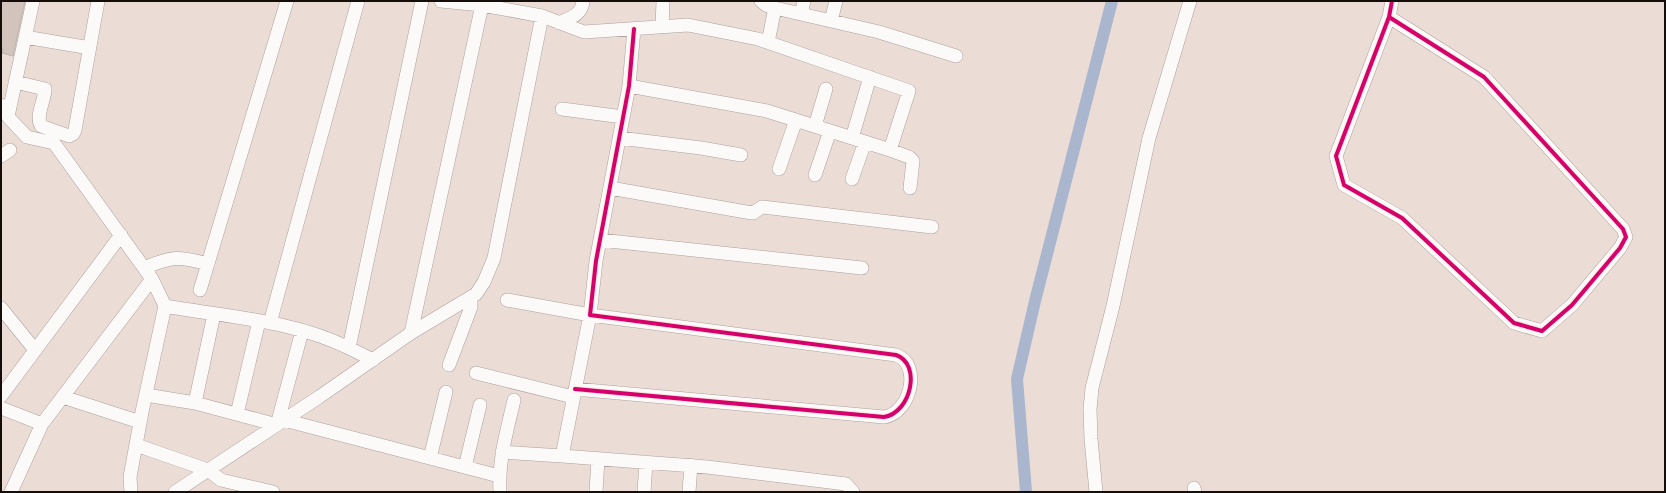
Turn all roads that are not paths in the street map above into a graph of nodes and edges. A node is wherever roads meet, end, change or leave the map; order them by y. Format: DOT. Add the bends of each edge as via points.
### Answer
graph roads {
  1 [pos="33,1"];
  2 [pos="98,1"];
  3 [pos="287,1"];
  4 [pos="358,1"];
  5 [pos="422,1"];
  6 [pos="441,1"];
  7 [pos="583,1"];
  8 [pos="663,1"];
  9 [pos="761,1"];
  10 [pos="836,1"];
  11 [pos="1190,1"];
  12 [pos="1392,1"];
  13 [pos="482,6"];
  14 [pos="803,7"];
  15 [pos="775,8"];
  16 [pos="542,16"];
  17 [pos="1389,17"];
  18 [pos="831,20"];
  19 [pos="559,23"];
  20 [pos="662,28"];
  21 [pos="634,29"];
  22 [pos="25,37"];
  23 [pos="768,42"];
  24 [pos="90,48"];
  25 [pos="956,56"];
  26 [pos="870,77"];
  27 [pos="15,82"];
  28 [pos="629,86"];
  29 [pos="826,89"];
  30 [pos="562,109"];
  31 [pos="4,111"];
  32 [pos="623,117"];
  33 [pos="796,120"];
  34 [pos="815,126"];
  35 [pos="830,131"];
  36 [pos="619,138"];
  37 [pos="858,140"];
  38 [pos="890,150"];
  39 [pos="741,155"];
  40 [pos="780,169"];
  41 [pos="815,175"];
  42 [pos="852,180"];
  43 [pos="610,188"];
  44 [pos="910,188"];
  45 [pos="932,227"];
  46 [pos="121,235"];
  47 [pos="600,240"];
  48 [pos="208,264"];
  49 [pos="862,268"];
  50 [pos="148,274"];
  51 [pos="200,290"];
  52 [pos="471,297"];
  53 [pos="507,300"];
  54 [pos="165,306"];
  55 [pos="1,308"];
  56 [pos="214,314"];
  57 [pos="590,315"];
  58 [pos="264,322"];
  59 [pos="302,331"];
  60 [pos="412,333"];
  61 [pos="349,348"];
  62 [pos="35,350"];
  63 [pos="373,360"];
  64 [pos="448,365"];
  65 [pos="476,373"];
  66 [pos="446,392"];
  67 [pos="574,393"];
  68 [pos="146,395"];
  69 [pos="1,396"];
  70 [pos="63,397"];
  71 [pos="514,400"];
  72 [pos="194,403"];
  73 [pos="480,405"];
  74 [pos="1,408"];
  75 [pos="237,414"];
  76 [pos="140,422"];
  77 [pos="281,422"];
  78 [pos="42,424"];
  79 [pos="136,445"];
  80 [pos="502,452"];
  81 [pos="562,456"];
  82 [pos="430,458"];
  83 [pos="598,459"];
  84 [pos="646,462"];
  85 [pos="691,465"];
  86 [pos="465,467"];
  87 [pos="208,470"];
  88 [pos="499,476"];
  89 [pos="11,492"];
  90 [pos="131,492"];
  91 [pos="175,492"];
  92 [pos="273,492"];
  93 [pos="500,492"];
  94 [pos="596,492"];
  95 [pos="644,492"];
  96 [pos="689,492"];
  97 [pos="853,492"];
  98 [pos="1096,492"];
  1 -- 22 [label="street"];
  2 -- 24 [label="street"];
  3 -- 48 [label="street"];
  4 -- 58 [label="street"];
  5 -- 61 [label="street"];
  6 -- 13 [label="street"];
  7 -- 19 [label="street" via="582,9 578,13"];
  8 -- 20 [label="street"];
  9 -- 15 [label="street"];
  10 -- 18 [label="street"];
  11 -- 98 [label="street" via="1149,138 1113,306 1092,388 1091,438"];
  12 -- 17 [label="street"];
  13 -- 16 [label="street"];
  13 -- 60 [label="street"];
  14 -- 15 [label="street"];
  14 -- 18 [label="street"];
  15 -- 23 [label="street"];
  16 -- 19 [label="street"];
  16 -- 52 [label="street" via="494,258 484,282"];
  17 -- 17 [label="street" via="1484,77 1623,229 1626,237 1620,248 1572,305 1542,332 1514,323 1402,218 1344,186 1336,156"];
  18 -- 25 [label="street"];
  19 -- 21 [label="street" via="584,32"];
  20 -- 21 [label="street"];
  20 -- 23 [label="street" via="688,25"];
  21 -- 28 [label="street"];
  22 -- 24 [label="street"];
  22 -- 27 [label="street"];
  23 -- 26 [label="street"];
  24 -- 27 [label="street" via="75,130 69,136 41,126 39,117 45,89"];
  26 -- 37 [label="street"];
  26 -- 38 [label="street" via="909,91"];
  27 -- 31 [label="street"];
  28 -- 32 [label="street"];
  28 -- 33 [label="street" via="758,108"];
  29 -- 34 [label="street"];
  30 -- 32 [label="street"];
  31 -- 46 [label="street" via="27,138 54,144"];
  32 -- 36 [label="street"];
  33 -- 34 [label="street"];
  33 -- 40 [label="street"];
  34 -- 35 [label="street"];
  35 -- 37 [label="street"];
  35 -- 41 [label="street"];
  36 -- 39 [label="street"];
  36 -- 43 [label="street"];
  37 -- 38 [label="street"];
  37 -- 42 [label="street"];
  38 -- 44 [label="street" via="913,161"];
  43 -- 45 [label="street" via="753,213 762,207"];
  43 -- 47 [label="street"];
  46 -- 50 [label="street"];
  46 -- 62 [label="street"];
  47 -- 49 [label="street"];
  47 -- 57 [label="street"];
  48 -- 50 [label="street" via="184,258 162,260"];
  48 -- 51 [label="street"];
  50 -- 54 [label="street"];
  50 -- 70 [label="street"];
  52 -- 60 [label="street"];
  52 -- 64 [label="street" via="470,311"];
  53 -- 57 [label="street"];
  54 -- 56 [label="street"];
  54 -- 68 [label="street"];
  55 -- 62 [label="street"];
  56 -- 58 [label="street"];
  56 -- 72 [label="street"];
  57 -- 67 [label="street"];
  57 -- 67 [label="street" via="896,355 906,360 911,377 910,390 899,410 891,416 884,417"];
  58 -- 59 [label="street"];
  58 -- 75 [label="street"];
  59 -- 61 [label="street"];
  59 -- 77 [label="street"];
  60 -- 63 [label="street"];
  61 -- 63 [label="street"];
  62 -- 69 [label="street"];
  63 -- 77 [label="street"];
  65 -- 67 [label="street"];
  66 -- 82 [label="street"];
  67 -- 81 [label="street"];
  68 -- 72 [label="street"];
  68 -- 76 [label="street"];
  70 -- 76 [label="street"];
  70 -- 78 [label="street"];
  71 -- 80 [label="street"];
  72 -- 75 [label="street"];
  73 -- 86 [label="street"];
  74 -- 78 [label="street"];
  75 -- 77 [label="street"];
  76 -- 79 [label="street"];
  77 -- 82 [label="street"];
  77 -- 87 [label="street"];
  78 -- 89 [label="street"];
  79 -- 87 [label="street"];
  79 -- 90 [label="street" via="130,477"];
  80 -- 81 [label="street"];
  80 -- 88 [label="street"];
  81 -- 83 [label="street"];
  82 -- 86 [label="street"];
  83 -- 84 [label="street"];
  83 -- 94 [label="street"];
  84 -- 85 [label="street"];
  84 -- 95 [label="street"];
  85 -- 96 [label="street"];
  85 -- 97 [label="street" via="846,484"];
  86 -- 88 [label="street"];
  87 -- 91 [label="street"];
  87 -- 92 [label="street" via="220,480"];
  88 -- 93 [label="street"];
}
